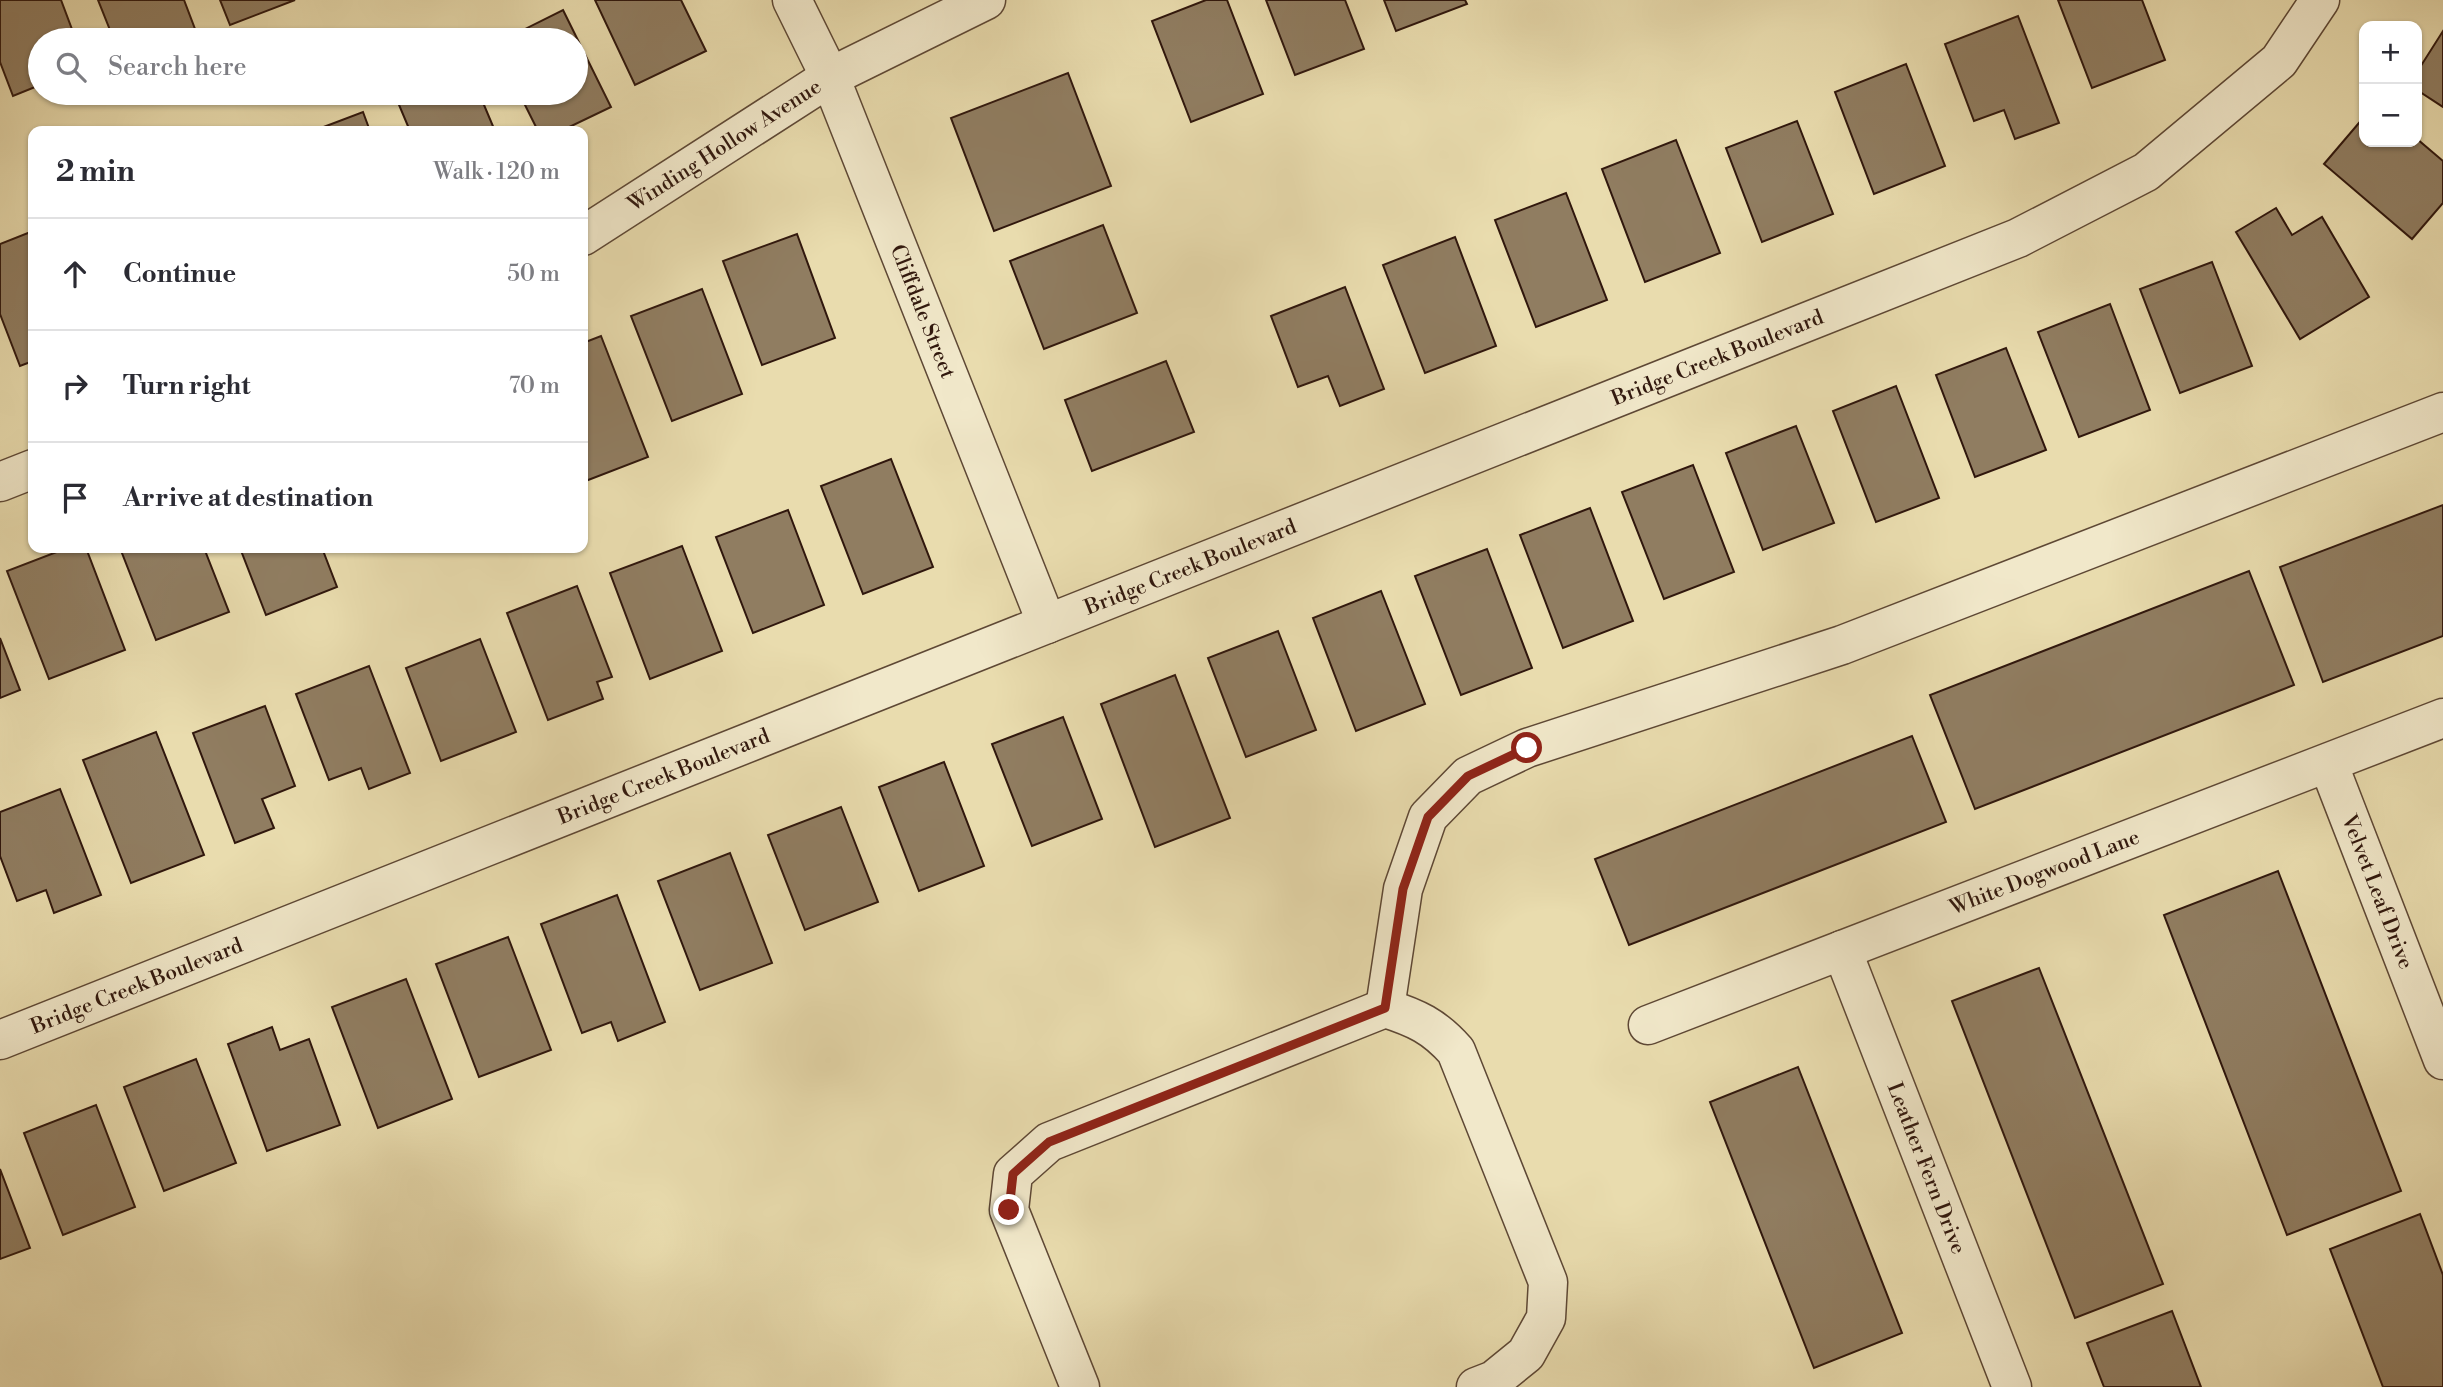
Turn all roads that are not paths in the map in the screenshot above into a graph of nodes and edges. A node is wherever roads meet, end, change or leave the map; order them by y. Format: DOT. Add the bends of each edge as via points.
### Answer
graph roads {
  1 [pos="792,0"];
  2 [pos="986,0"];
  3 [pos="2320,0"];
  4 [pos="830,77"];
  5 [pos="588,233"];
  6 [pos="2443,412"];
  7 [pos="28,471"];
  8 [pos="0,482"];
  9 [pos="1047,624"];
  10 [pos="2443,718"];
  11 [pos="2328,763"];
  12 [pos="1842,950"];
  13 [pos="1385,1008"];
  14 [pos="1648,1025"];
  15 [pos="0,1040"];
  16 [pos="2443,1060"];
  17 [pos="1080,1387"];
  18 [pos="1476,1387"];
  19 [pos="2012,1387"];
  1 -- 4 [label="street, Cliffdale Street"];
  2 -- 4 [label="street, Winding Hollow Avenue"];
  3 -- 9 [label="street, Bridge Creek Boulevard" via="2279,61 2146,172 2018,238"];
  4 -- 5 [label="street, Winding Hollow Avenue"];
  4 -- 9 [label="street, Cliffdale Street"];
  6 -- 13 [label="street" via="1842,645 1527,748 1468,776 1428,817 1403,889"];
  7 -- 8 [label="street"];
  9 -- 15 [label="street, Bridge Creek Boulevard"];
  10 -- 11 [label="street, White Dogwood Lane"];
  11 -- 12 [label="street, White Dogwood Lane"];
  11 -- 16 [label="street, Velvet Leaf Drive"];
  12 -- 14 [label="street, White Dogwood Lane"];
  12 -- 19 [label="street, Leather Fern Drive"];
  13 -- 17 [label="street" via="1049,1142 1013,1174 1009,1210"];
  13 -- 18 [label="street" via="1440,1033 1456,1051 1548,1282 1546,1318 1526,1354 1494,1380"];
}
